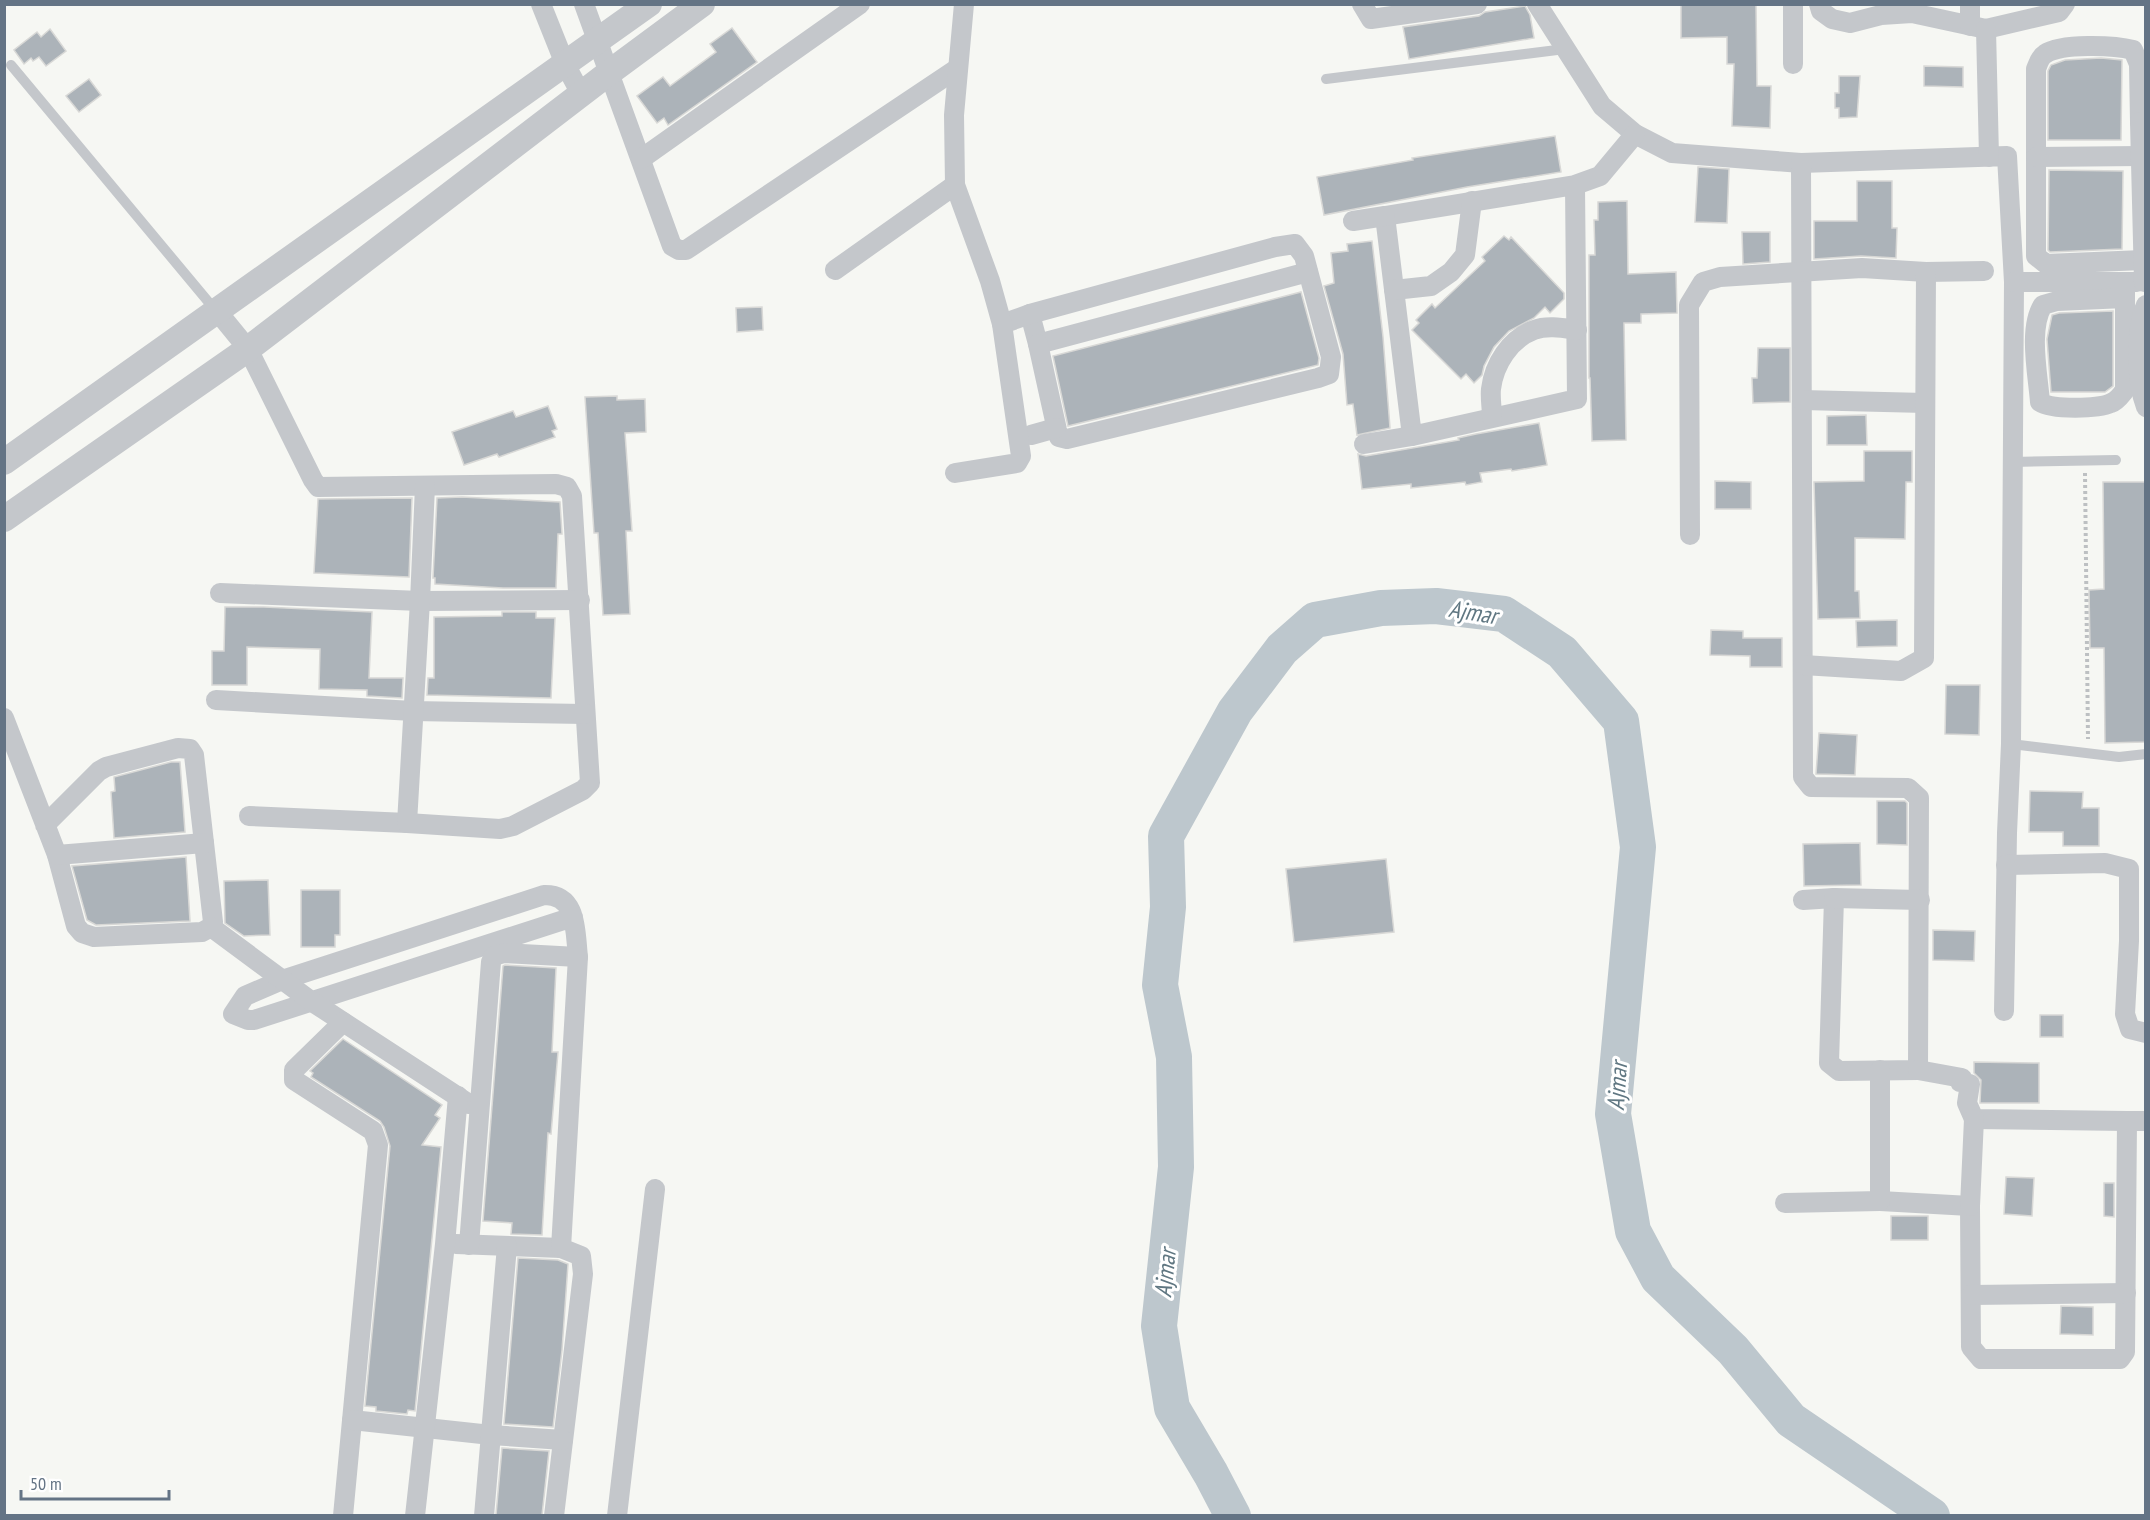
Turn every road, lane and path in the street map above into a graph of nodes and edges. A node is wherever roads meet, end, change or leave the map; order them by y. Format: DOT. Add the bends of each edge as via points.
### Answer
graph roads {
  1 [pos="541,4"];
  2 [pos="584,4"];
  3 [pos="649,4"];
  4 [pos="702,4"];
  5 [pos="860,4"];
  6 [pos="964,4"];
  7 [pos="1362,4"];
  8 [pos="1477,4"];
  9 [pos="1537,4"];
  10 [pos="1793,4"];
  11 [pos="1819,4"];
  12 [pos="1970,4"];
  13 [pos="2065,4"];
  14 [pos="1912,9"];
  15 [pos="1978,28"];
  16 [pos="598,40"];
  17 [pos="1565,49"];
  18 [pos="11,64"];
  19 [pos="565,64"];
  20 [pos="1793,64"];
  21 [pos="958,68"];
  22 [pos="610,72"];
  23 [pos="1326,79"];
  24 [pos="581,94"];
  25 [pos="2143,122"];
  26 [pos="1635,134"];
  27 [pos="2141,156"];
  28 [pos="1989,157"];
  29 [pos="2036,157"];
  30 [pos="641,159"];
  31 [pos="1801,163"];
  32 [pos="955,185"];
  33 [pos="1575,185"];
  34 [pos="1472,201"];
  35 [pos="1385,216"];
  36 [pos="1353,221"];
  37 [pos="2143,260"];
  38 [pos="835,270"];
  39 [pos="1984,271"];
  40 [pos="1308,272"];
  41 [pos="1926,272"];
  42 [pos="1802,273"];
  43 [pos="2014,282"];
  44 [pos="2135,286"];
  45 [pos="1394,290"];
  46 [pos="2145,305"];
  47 [pos="217,311"];
  48 [pos="1030,314"];
  49 [pos="1002,324"];
  50 [pos="1576,330"];
  51 [pos="1038,344"];
  52 [pos="248,349"];
  53 [pos="1802,400"];
  54 [pos="1925,404"];
  55 [pos="2145,407"];
  56 [pos="1492,417"];
  57 [pos="1056,428"];
  58 [pos="1031,435"];
  59 [pos="1412,436"];
  60 [pos="1364,444"];
  61 [pos="2116,460"];
  62 [pos="2085,461"];
  63 [pos="4,462"];
  64 [pos="2012,462"];
  65 [pos="955,473"];
  66 [pos="424,486"];
  67 [pos="4,519"];
  68 [pos="1690,535"];
  69 [pos="220,593"];
  70 [pos="580,600"];
  71 [pos="420,601"];
  72 [pos="1803,665"];
  73 [pos="216,700"];
  74 [pos="413,711"];
  75 [pos="585,714"];
  76 [pos="4,718"];
  77 [pos="2011,744"];
  78 [pos="2088,754"];
  79 [pos="2145,754"];
  80 [pos="249,816"];
  81 [pos="407,823"];
  82 [pos="45,825"];
  83 [pos="204,843"];
  84 [pos="57,855"];
  85 [pos="2006,866"];
  86 [pos="2137,868"];
  87 [pos="1834,898"];
  88 [pos="1803,900"];
  89 [pos="1920,900"];
  90 [pos="481,915"];
  91 [pos="573,917"];
  92 [pos="211,927"];
  93 [pos="2137,941"];
  94 [pos="490,944"];
  95 [pos="578,957"];
  96 [pos="282,980"];
  97 [pos="311,1001"];
  98 [pos="2004,1011"];
  99 [pos="343,1022"];
  100 [pos="2145,1033"];
  101 [pos="1880,1070"];
  102 [pos="1918,1070"];
  103 [pos="458,1096"];
  104 [pos="479,1110"];
  105 [pos="1974,1119"];
  106 [pos="2136,1121"];
  107 [pos="655,1189"];
  108 [pos="1880,1201"];
  109 [pos="1785,1203"];
  110 [pos="1970,1206"];
  111 [pos="445,1244"];
  112 [pos="469,1245"];
  113 [pos="507,1246"];
  114 [pos="561,1248"];
  115 [pos="2126,1293"];
  116 [pos="1971,1295"];
  117 [pos="352,1420"];
  118 [pos="424,1427"];
  119 [pos="491,1435"];
  120 [pos="563,1440"];
  121 [pos="343,1515"];
  122 [pos="416,1515"];
  123 [pos="484,1515"];
  124 [pos="555,1515"];
  125 [pos="617,1515"];
  1 -- 19 [label="street"];
  2 -- 16 [label="street"];
  3 -- 16 [label="street"];
  4 -- 22 [label="street"];
  5 -- 30 [label="street"];
  6 -- 21 [label="street"];
  7 -- 8 [label="street" via="1371,18"];
  9 -- 17 [label="street"];
  10 -- 20 [label="street"];
  11 -- 14 [label="street" via="1821,11 1832,18 1850,23"];
  12 -- 15 [label="street"];
  13 -- 15 [label="street" via="2059,12"];
  14 -- 15 [label="street"];
  15 -- 28 [label="street"];
  16 -- 19 [label="street"];
  16 -- 22 [label="street"];
  17 -- 23 [label="lane"];
  17 -- 26 [label="street" via="1602,106"];
  18 -- 47 [label="lane"];
  19 -- 24 [label="street"];
  19 -- 47 [label="street"];
  21 -- 30 [label="street" via="686,250 672,246"];
  21 -- 32 [label="street"];
  22 -- 24 [label="street"];
  22 -- 30 [label="street"];
  24 -- 52 [label="street"];
  25 -- 27 [label="street"];
  25 -- 29 [label="street" via="2139,64 2133,50 2118,46 2056,48 2043,55 2036,69"];
  26 -- 31 [label="street" via="1672,153"];
  26 -- 33 [label="street" via="1600,176"];
  27 -- 29 [label="street"];
  27 -- 37 [label="street"];
  28 -- 31 [label="street"];
  28 -- 43 [label="street" via="2007,156"];
  29 -- 37 [label="street" via="2036,256 2046,264"];
  31 -- 42 [label="street"];
  32 -- 38 [label="street"];
  32 -- 49 [label="street"];
  33 -- 34 [label="street"];
  33 -- 50 [label="street"];
  34 -- 35 [label="street"];
  34 -- 45 [label="street" via="1465,255 1451,272 1431,286"];
  35 -- 36 [label="street"];
  35 -- 45 [label="street"];
  37 -- 44 [label="street"];
  39 -- 41 [label="street"];
  40 -- 48 [label="street" via="1304,256 1295,244 1275,247"];
  40 -- 51 [label="street"];
  40 -- 57 [label="street" via="1331,357 1329,374 1067,439 1059,437"];
  41 -- 42 [label="street" via="1862,268"];
  41 -- 54 [label="street"];
  42 -- 53 [label="street"];
  42 -- 68 [label="street" via="1720,277 1703,282 1689,305"];
  43 -- 44 [label="street"];
  43 -- 64 [label="street"];
  44 -- 44 [label="street" via="2043,305 2037,314 2035,340 2040,402 2047,406 2093,407 2119,399 2125,390"];
  45 -- 59 [label="street"];
  46 -- 55 [label="street" via="2140,320 2139,378"];
  47 -- 52 [label="street"];
  47 -- 63 [label="street"];
  48 -- 49 [label="street"];
  48 -- 51 [label="street"];
  49 -- 65 [label="street" via="1021,456 1017,463"];
  50 -- 56 [label="street" via="1534,330 1502,355 1491,391"];
  50 -- 56 [label="street" via="1577,399"];
  51 -- 57 [label="street"];
  52 -- 66 [label="street" via="318,487"];
  52 -- 67 [label="street"];
  53 -- 54 [label="street"];
  53 -- 72 [label="street"];
  54 -- 72 [label="street" via="1924,658 1901,671"];
  56 -- 59 [label="street"];
  57 -- 58 [label="street"];
  59 -- 60 [label="street"];
  61 -- 62 [label="lane"];
  62 -- 64 [label="lane"];
  62 -- 78 [label="path"];
  64 -- 77 [label="street"];
  66 -- 70 [label="street" via="567,487 572,496"];
  66 -- 71 [label="street"];
  69 -- 71 [label="street"];
  70 -- 71 [label="street"];
  70 -- 75 [label="street"];
  71 -- 74 [label="street"];
  72 -- 89 [label="street" via="1803,777 1811,786 1908,788 1919,798"];
  73 -- 74 [label="street"];
  74 -- 75 [label="street"];
  74 -- 81 [label="street"];
  75 -- 81 [label="street" via="590,783 583,790 500,830"];
  76 -- 82 [label="street"];
  77 -- 78 [label="lane"];
  77 -- 85 [label="street"];
  78 -- 79 [label="lane"];
  80 -- 81 [label="street"];
  82 -- 83 [label="street" via="99,771 178,747 189,749 194,755"];
  82 -- 84 [label="street"];
  83 -- 84 [label="street"];
  83 -- 92 [label="street"];
  84 -- 92 [label="street" via="76,926 87,936 202,932"];
  85 -- 86 [label="street" via="2105,863"];
  85 -- 98 [label="street"];
  86 -- 93 [label="street"];
  87 -- 88 [label="street"];
  87 -- 89 [label="street"];
  87 -- 101 [label="street" via="1829,1063 1839,1071"];
  89 -- 102 [label="street"];
  90 -- 91 [label="street" via="553,895 564,899"];
  90 -- 94 [label="street"];
  90 -- 96 [label="street"];
  91 -- 94 [label="street"];
  91 -- 95 [label="street"];
  92 -- 96 [label="street"];
  93 -- 100 [label="street" via="2125,1014 2130,1029"];
  94 -- 97 [label="street"];
  95 -- 104 [label="street" via="504,953 494,956"];
  95 -- 114 [label="street"];
  96 -- 97 [label="street"];
  96 -- 97 [label="street" via="245,996 233,1014 254,1020"];
  97 -- 99 [label="street"];
  99 -- 103 [label="street"];
  99 -- 117 [label="street" via="294,1070 294,1080 373,1131 378,1145"];
  101 -- 102 [label="street"];
  101 -- 108 [label="street"];
  102 -- 105 [label="street" via="1962,1078 1960,1082 1970,1084 1967,1102"];
  103 -- 104 [label="street"];
  103 -- 111 [label="street"];
  104 -- 112 [label="street"];
  105 -- 106 [label="street"];
  105 -- 110 [label="street"];
  106 -- 115 [label="street"];
  107 -- 125 [label="street"];
  108 -- 109 [label="street"];
  108 -- 110 [label="street"];
  110 -- 116 [label="street"];
  111 -- 112 [label="street"];
  111 -- 118 [label="street"];
  112 -- 113 [label="street"];
  113 -- 114 [label="street"];
  113 -- 119 [label="street"];
  114 -- 120 [label="street" via="581,1256 583,1274"];
  115 -- 116 [label="street"];
  115 -- 116 [label="street" via="2125,1352 2120,1359 1981,1359 1971,1347"];
  117 -- 118 [label="street"];
  117 -- 121 [label="street"];
  118 -- 119 [label="street"];
  118 -- 122 [label="street"];
  119 -- 120 [label="street"];
  119 -- 123 [label="street"];
  120 -- 124 [label="street"];
}
